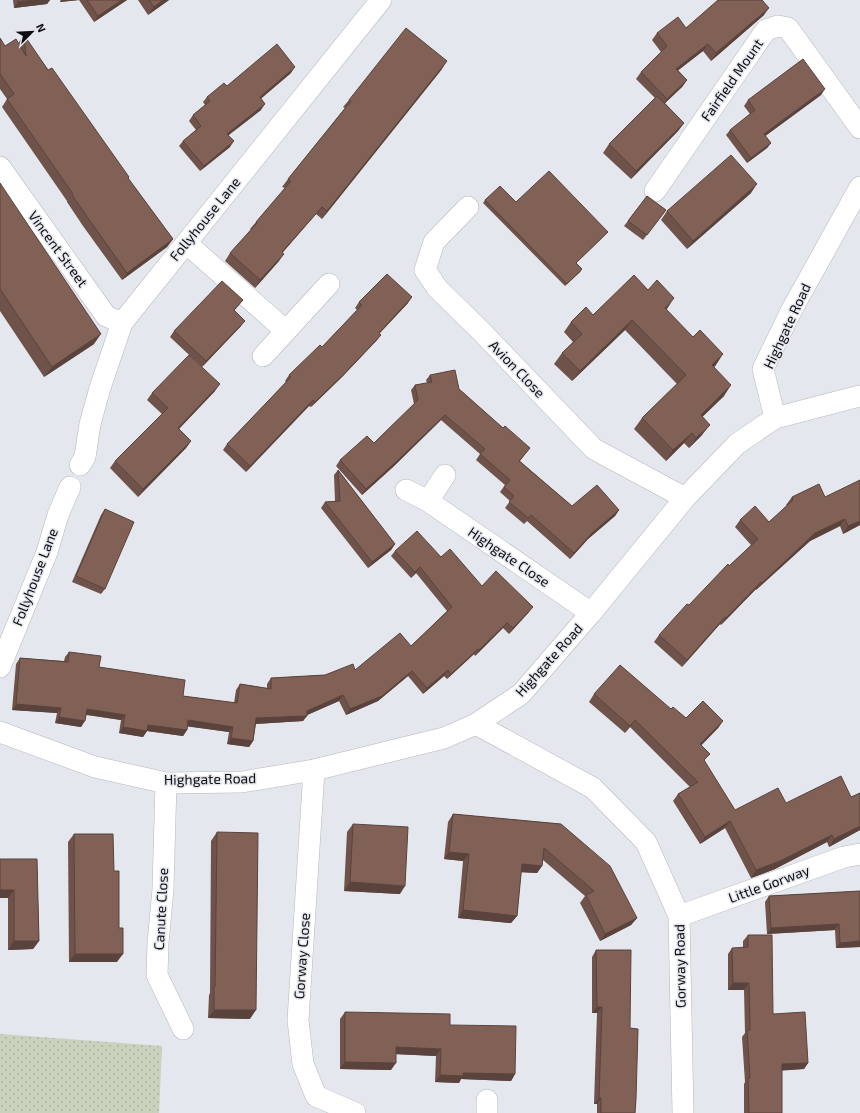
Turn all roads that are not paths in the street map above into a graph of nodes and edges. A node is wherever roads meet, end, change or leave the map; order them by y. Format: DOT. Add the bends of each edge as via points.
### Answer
graph roads {
  1 [pos="381,0"];
  2 [pos="860,128"];
  3 [pos="0,167"];
  4 [pos="860,187"];
  5 [pos="655,191"];
  6 [pos="468,207"];
  7 [pos="186,242"];
  8 [pos="329,284"];
  9 [pos="122,323"];
  10 [pos="286,331"];
  11 [pos="263,356"];
  12 [pos="860,396"];
  13 [pos="775,418"];
  14 [pos="80,465"];
  15 [pos="446,475"];
  16 [pos="70,487"];
  17 [pos="406,490"];
  18 [pos="686,498"];
  19 [pos="428,501"];
  20 [pos="591,613"];
  21 [pos="0,667"];
  22 [pos="476,724"];
  23 [pos="0,732"];
  24 [pos="314,770"];
  25 [pos="166,782"];
  26 [pos="860,854"];
  27 [pos="679,916"];
  28 [pos="183,1029"];
  29 [pos="355,1113"];
  30 [pos="683,1113"];
  1 -- 7 [label="street, Follyhouse Lane"];
  2 -- 5 [label="street, Fairfield Mount" via="788,28 778,26 766,30"];
  3 -- 9 [label="street, Vincent Street" via="106,316"];
  4 -- 13 [label="street, Highgate Road" via="791,311 764,369"];
  6 -- 18 [label="street, Avion Close" via="434,242 425,270 438,289 594,449"];
  7 -- 9 [label="street, Follyhouse Lane"];
  7 -- 10 [label="street"];
  8 -- 10 [label="street"];
  9 -- 14 [label="street, Follyhouse Lane" via="100,388 90,424 85,457"];
  10 -- 11 [label="street"];
  12 -- 13 [label="street"];
  13 -- 18 [label="street, Highgate Road" via="737,444"];
  15 -- 19 [label="street"];
  16 -- 21 [label="street, Follyhouse Lane" via="47,552"];
  17 -- 19 [label="street, Highgate Close"];
  18 -- 20 [label="street, Highgate Road"];
  19 -- 20 [label="street, Highgate Close"];
  20 -- 22 [label="street, Highgate Road" via="521,694"];
  22 -- 24 [label="street, Highgate Road" via="444,738"];
  22 -- 27 [label="street, Gorway Road" via="593,788 646,842"];
  23 -- 25 [label="street, Highgate Road" via="95,767"];
  24 -- 25 [label="street, Highgate Road" via="242,782"];
  24 -- 29 [label="street, Gorway Close" via="298,1020 303,1064 316,1096"];
  25 -- 28 [label="street, Canute Close" via="158,976"];
  26 -- 27 [label="street, Little Gorway" via="844,857"];
  27 -- 30 [label="street, Gorway Road"];
}
